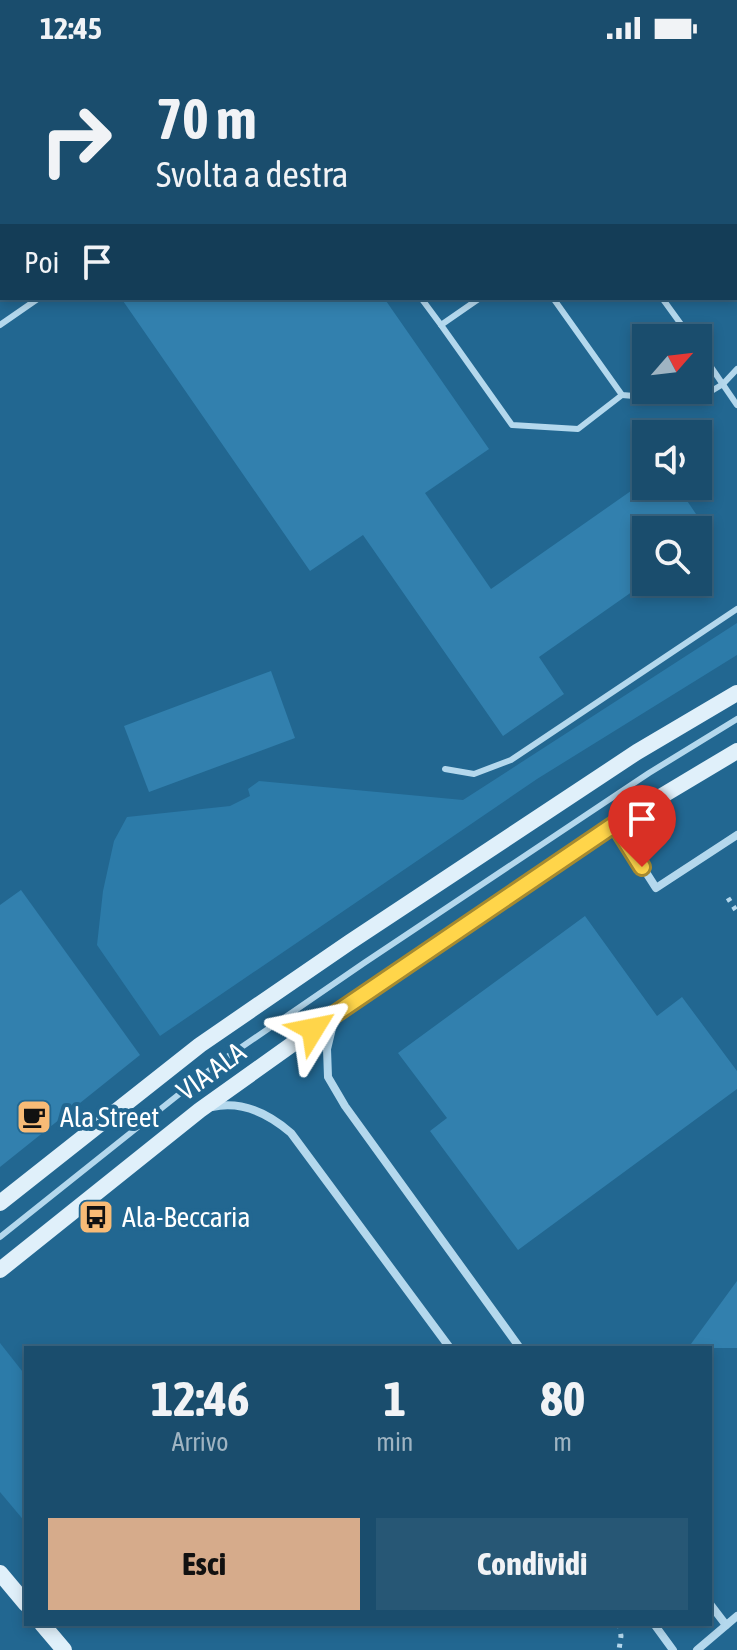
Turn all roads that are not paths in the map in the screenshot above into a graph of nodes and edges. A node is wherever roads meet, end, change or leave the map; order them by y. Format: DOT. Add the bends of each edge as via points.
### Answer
graph roads {
  1 [pos="36,300"];
  2 [pos="422,300"];
  3 [pos="477,300"];
  4 [pos="554,300"];
  5 [pos="663,300"];
  6 [pos="681,324"];
  7 [pos="0,325"];
  8 [pos="441,325"];
  9 [pos="712,368"];
  10 [pos="737,369"];
  11 [pos="723,384"];
  12 [pos="622,395"];
  13 [pos="737,405"];
  14 [pos="737,609"];
  15 [pos="737,693"];
  16 [pos="737,719"];
  17 [pos="737,751"];
  18 [pos="445,769"];
  19 [pos="615,824"];
  20 [pos="737,835"];
  21 [pos="336,1013"];
  22 [pos="200,1110"];
  23 [pos="0,1203"];
  24 [pos="0,1237"];
  25 [pos="0,1270"];
  26 [pos="449,1346"];
  27 [pos="519,1346"];
  28 [pos="0,1573"];
  29 [pos="24,1602"];
  30 [pos="712,1607"];
  31 [pos="737,1616"];
  32 [pos="726,1625"];
  33 [pos="44,1626"];
  34 [pos="655,1626"];
  35 [pos="699,1649"];
  36 [pos="64,1650"];
  37 [pos="673,1650"];
  1 -- 7 [label="lane"];
  2 -- 8 [label="lane"];
  3 -- 8 [label="lane"];
  4 -- 12 [label="lane"];
  5 -- 6 [label="lane"];
  8 -- 12 [label="lane" via="512,425 578,429"];
  9 -- 11 [label="lane"];
  10 -- 11 [label="lane"];
  11 -- 12 [label="lane" via="695,401"];
  11 -- 13 [label="lane"];
  14 -- 18 [label="lane" via="511,760 474,774"];
  15 -- 23 [label="main road, VIA ALA" via="637,752 200,1045"];
  16 -- 24 [label="lane" via="217,1064"];
  17 -- 19 [label="main road, VIA ALA"];
  19 -- 20 [label="street" via="656,888"];
  19 -- 21 [label="main road, VIA ALA"];
  21 -- 22 [label="main road, VIA ALA"];
  21 -- 27 [label="street" via="327,1049 328,1077"];
  22 -- 25 [label="main road, VIA ALA"];
  22 -- 26 [label="street" via="220,1105 259,1111 291,1133"];
  28 -- 29 [label="main road"];
  30 -- 32 [label="street"];
  31 -- 32 [label="street"];
  32 -- 35 [label="street"];
  33 -- 36 [label="main road"];
  34 -- 37 [label="street"];
}
